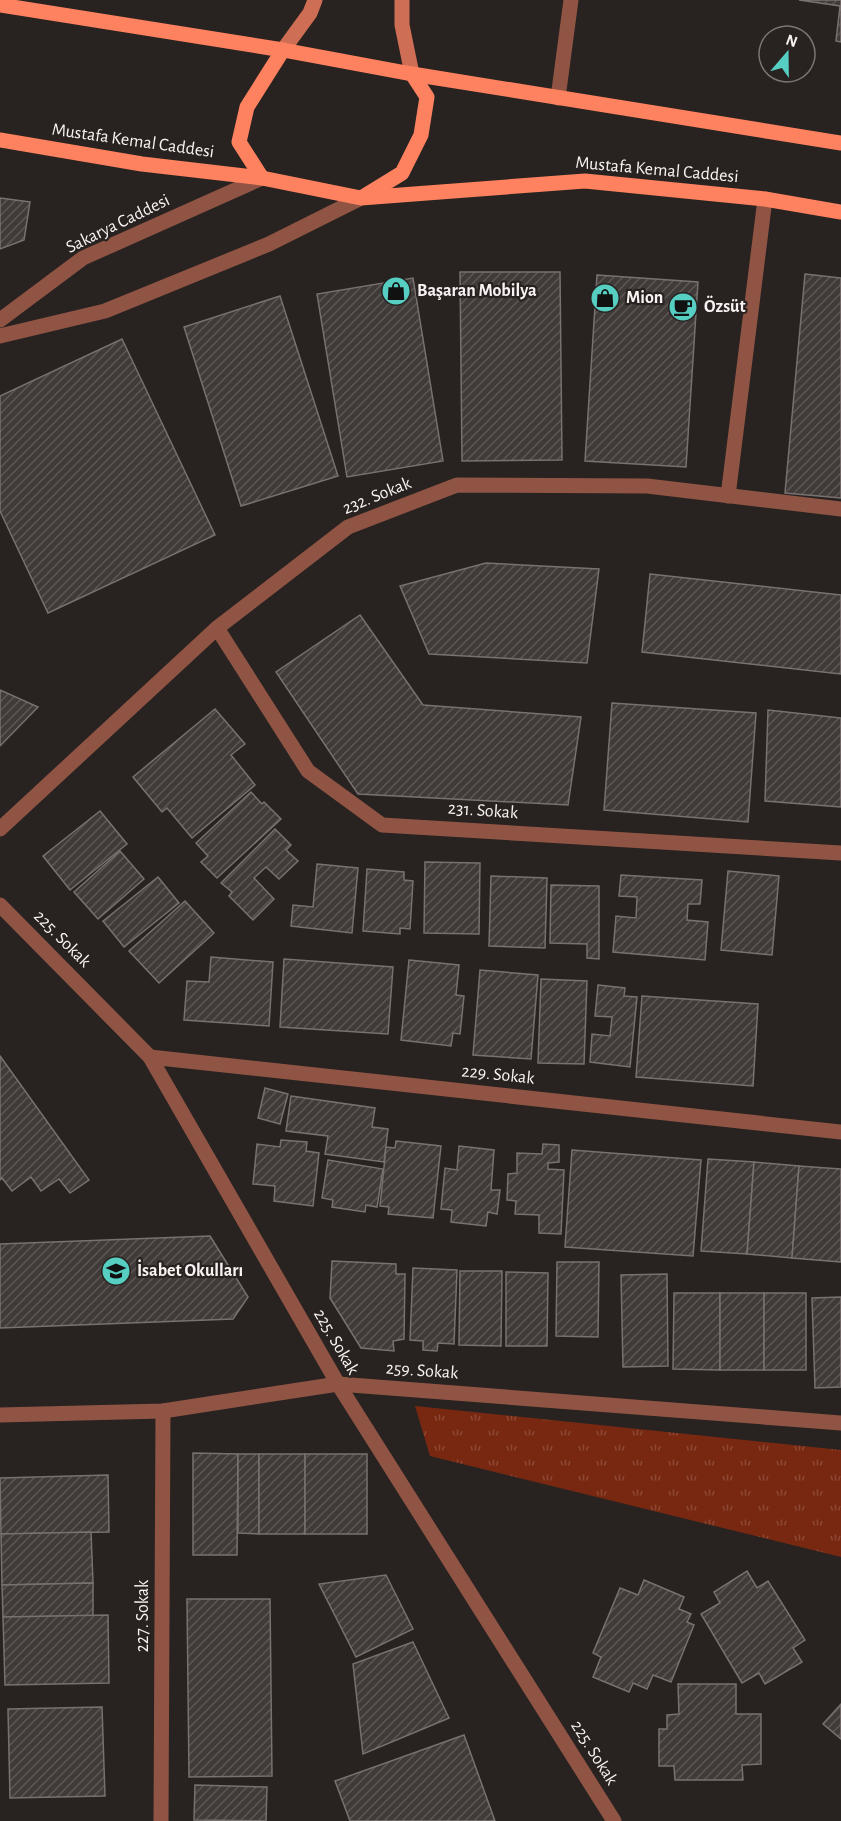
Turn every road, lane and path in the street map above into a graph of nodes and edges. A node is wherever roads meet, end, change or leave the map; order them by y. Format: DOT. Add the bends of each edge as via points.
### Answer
graph roads {
  1 [pos="315,0"];
  2 [pos="402,0"];
  3 [pos="571,0"];
  4 [pos="0,5"];
  5 [pos="283,50"];
  6 [pos="412,74"];
  7 [pos="558,98"];
  8 [pos="0,140"];
  9 [pos="841,143"];
  10 [pos="262,178"];
  11 [pos="361,198"];
  12 [pos="765,199"];
  13 [pos="841,212"];
  14 [pos="0,320"];
  15 [pos="0,336"];
  16 [pos="728,496"];
  17 [pos="841,510"];
  18 [pos="217,628"];
  19 [pos="0,830"];
  20 [pos="841,853"];
  21 [pos="0,905"];
  22 [pos="150,1057"];
  23 [pos="841,1132"];
  24 [pos="338,1384"];
  25 [pos="163,1411"];
  26 [pos="0,1415"];
  27 [pos="841,1424"];
  28 [pos="161,1821"];
  29 [pos="614,1821"];
  1 -- 5 [label="main road"];
  2 -- 6 [label="main road" via="402,25"];
  3 -- 7 [label="street"];
  4 -- 5 [label="main road"];
  5 -- 6 [label="main road"];
  5 -- 10 [label="main road" via="247,108 239,142"];
  6 -- 7 [label="main road"];
  6 -- 11 [label="main road" via="427,97 421,135 402,173"];
  7 -- 9 [label="main road"];
  8 -- 10 [label="main road, Mustafa Kemal Caddesi" via="142,164"];
  10 -- 11 [label="main road"];
  10 -- 14 [label="street, Sakarya Caddesi" via="83,258"];
  11 -- 12 [label="main road, Mustafa Kemal Caddesi" via="585,181"];
  11 -- 15 [label="street" via="268,244 105,311"];
  12 -- 13 [label="main road, Mustafa Kemal Caddesi"];
  12 -- 16 [label="street"];
  16 -- 17 [label="street, 232. Sokak"];
  16 -- 18 [label="street, 232. Sokak" via="647,486 457,484 348,527"];
  18 -- 19 [label="street, 232. Sokak"];
  18 -- 20 [label="street, 231. Sokak" via="308,771 382,825"];
  21 -- 22 [label="street, 225. Sokak"];
  22 -- 23 [label="street, 229. Sokak"];
  22 -- 24 [label="street, 225. Sokak"];
  24 -- 25 [label="street, 259. Sokak"];
  24 -- 27 [label="street, 259. Sokak"];
  24 -- 29 [label="street, 225. Sokak"];
  25 -- 26 [label="street, 259. Sokak"];
  25 -- 28 [label="street, 227. Sokak"];
}
